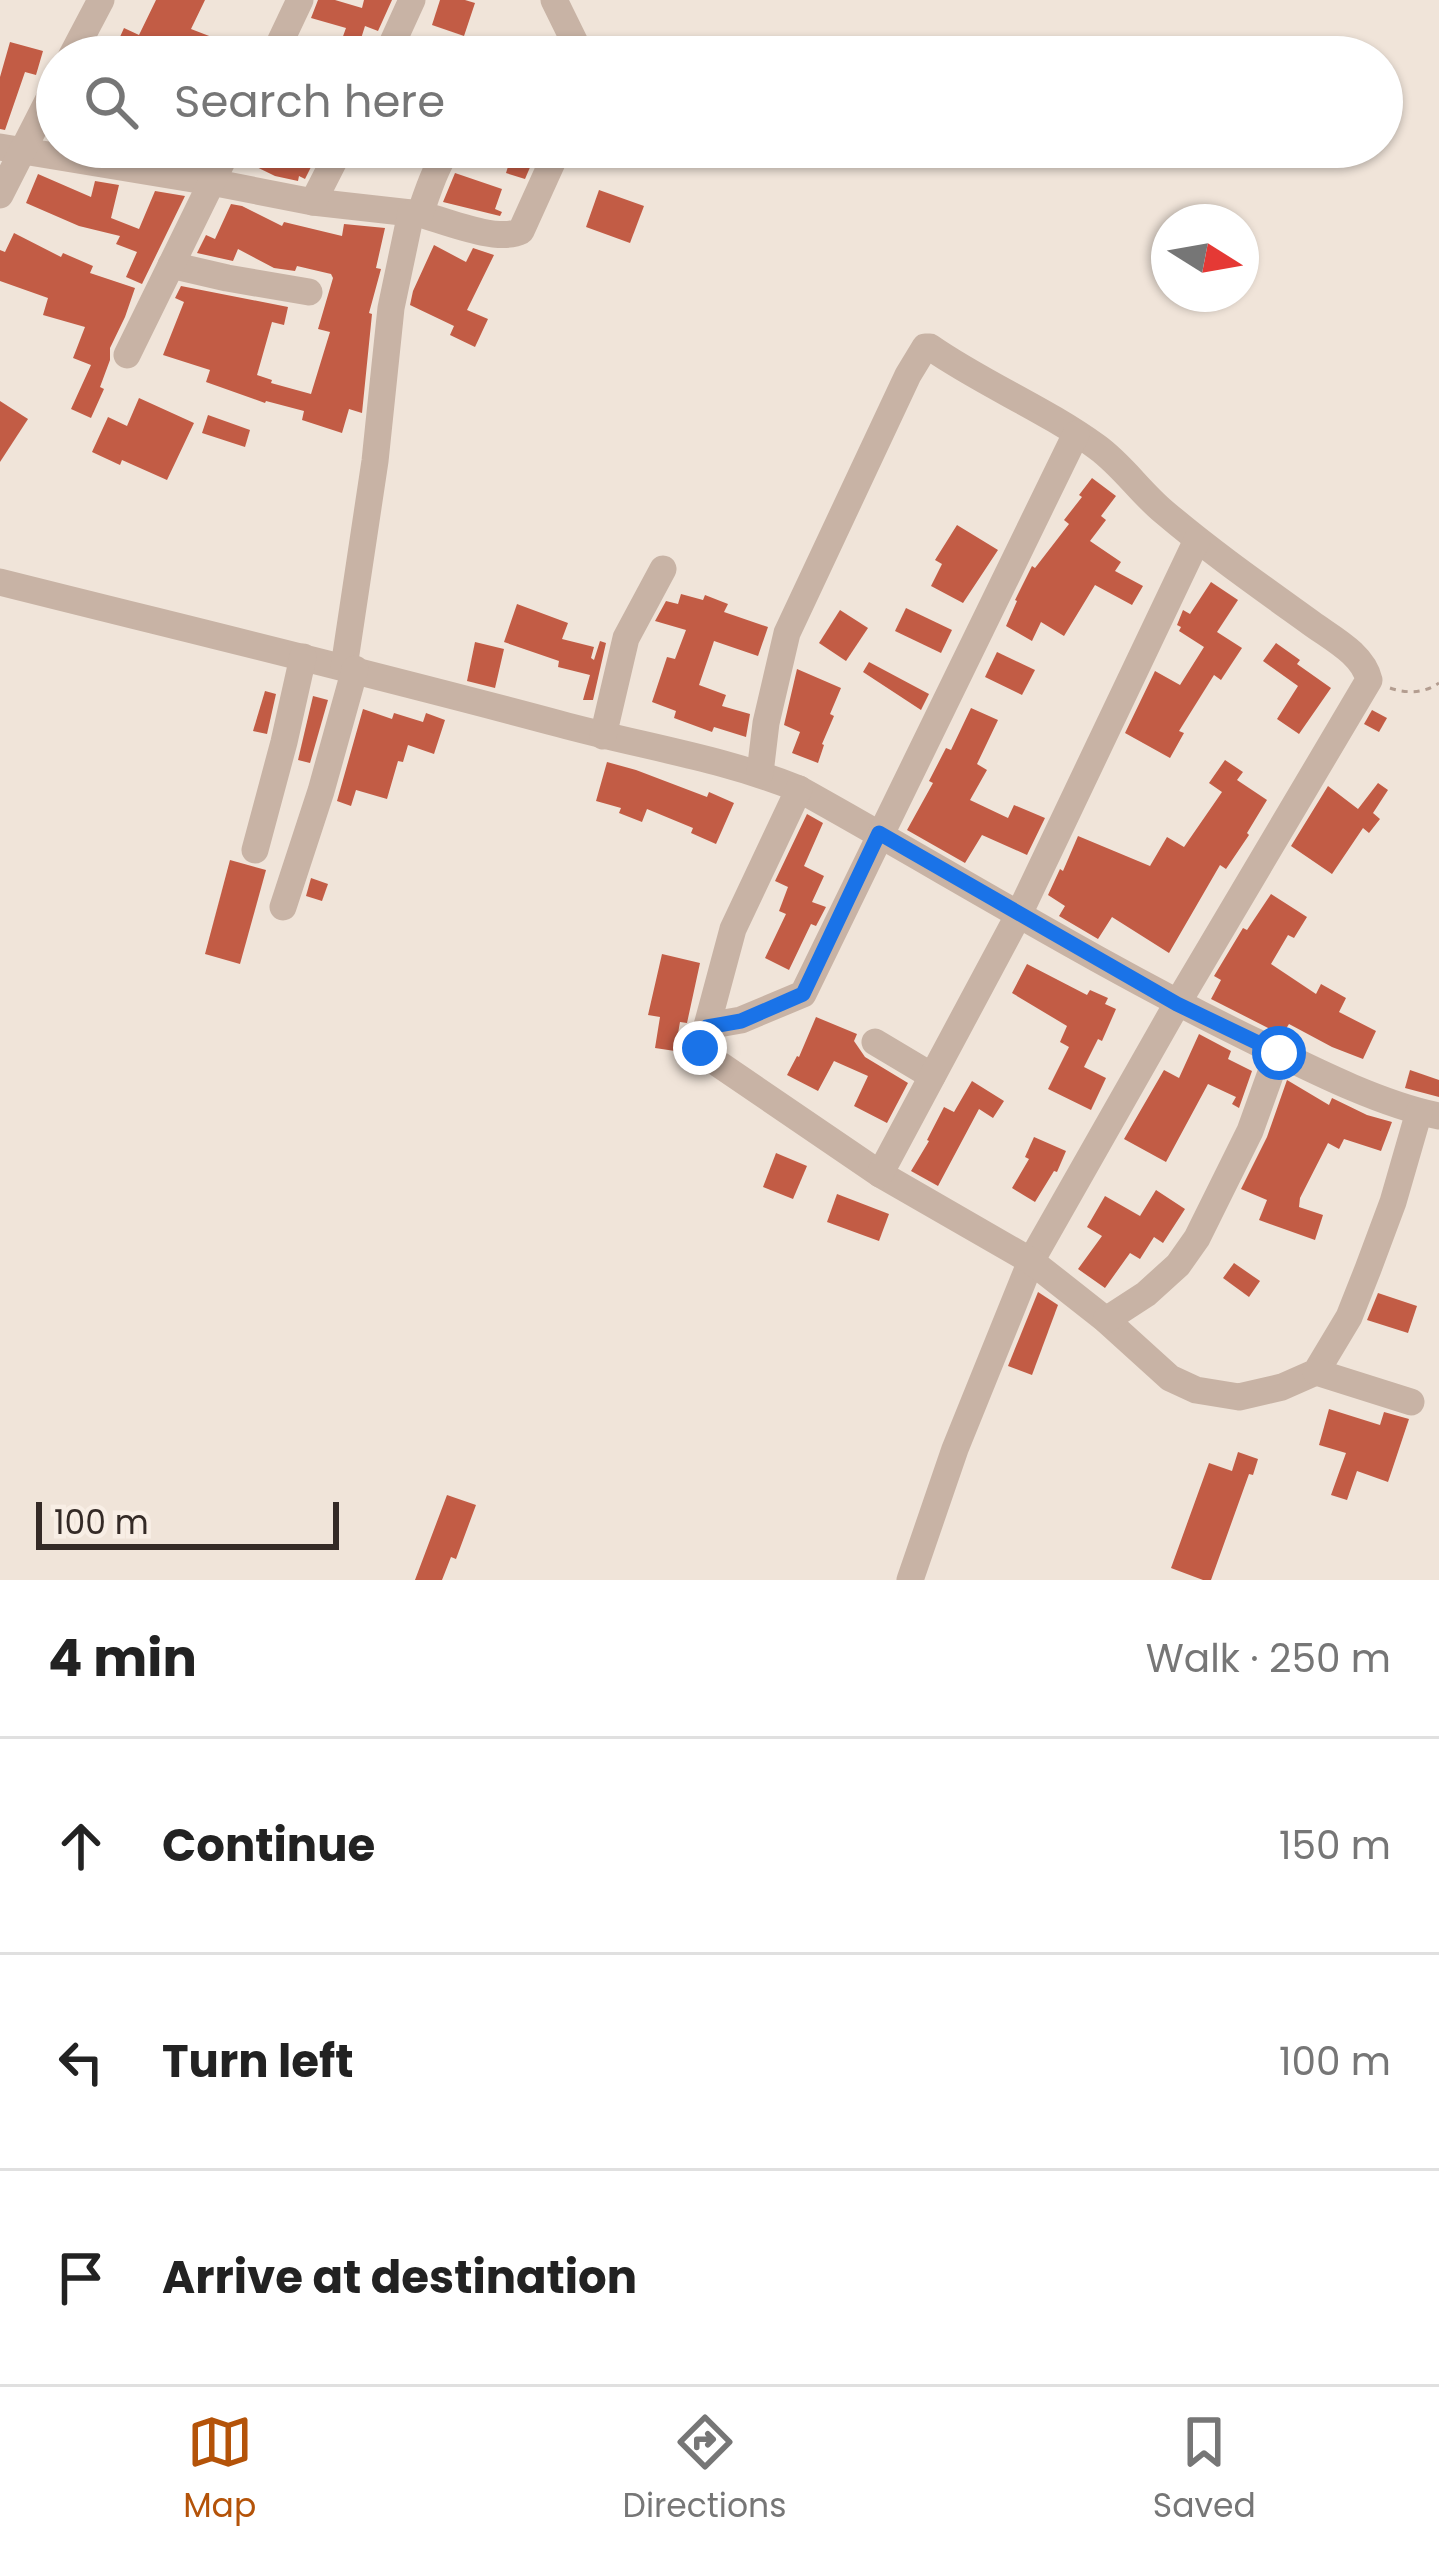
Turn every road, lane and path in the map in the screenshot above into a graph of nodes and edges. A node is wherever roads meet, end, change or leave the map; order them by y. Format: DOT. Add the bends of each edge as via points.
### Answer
graph roads {
  1 [pos="101,0"];
  2 [pos="300,0"];
  3 [pos="412,0"];
  4 [pos="554,0"];
  5 [pos="82,36"];
  6 [pos="283,36"];
  7 [pos="396,36"];
  8 [pos="572,36"];
  9 [pos="36,112"];
  10 [pos="10,149"];
  11 [pos="126,168"];
  12 [pos="219,168"];
  13 [pos="330,168"];
  14 [pos="438,168"];
  15 [pos="550,168"];
  16 [pos="212,182"];
  17 [pos="0,195"];
  18 [pos="313,202"];
  19 [pos="416,214"];
  20 [pos="171,265"];
  21 [pos="309,292"];
  22 [pos="127,355"];
  23 [pos="1076,434"];
  24 [pos="1197,540"];
  25 [pos="663,569"];
  26 [pos="0,582"];
  27 [pos="303,657"];
  28 [pos="350,668"];
  29 [pos="1369,680"];
  30 [pos="1439,683"];
  31 [pos="603,736"];
  32 [pos="760,773"];
  33 [pos="799,789"];
  34 [pos="879,833"];
  35 [pos="255,850"];
  36 [pos="284,907"];
  37 [pos="1019,914"];
  38 [pos="1177,1004"];
  39 [pos="707,1027"];
  40 [pos="875,1042"];
  41 [pos="1279,1053"];
  42 [pos="932,1076"];
  43 [pos="1429,1114"];
  44 [pos="880,1174"];
  45 [pos="1031,1261"];
  46 [pos="1106,1320"];
  47 [pos="1316,1372"];
  48 [pos="1411,1402"];
  49 [pos="910,1580"];
  1 -- 5 [label="street"];
  2 -- 6 [label="street"];
  3 -- 7 [label="street"];
  4 -- 8 [label="street"];
  9 -- 10 [label="street"];
  10 -- 17 [label="street"];
  11 -- 16 [label="street"];
  12 -- 16 [label="street"];
  13 -- 18 [label="street"];
  14 -- 19 [label="street"];
  15 -- 19 [label="street" via="517,234"];
  16 -- 18 [label="street"];
  16 -- 20 [label="street"];
  18 -- 19 [label="street"];
  19 -- 28 [label="street" via="392,308"];
  20 -- 21 [label="street"];
  20 -- 22 [label="street"];
  23 -- 24 [label="street"];
  23 -- 32 [label="street" via="930,347 921,350 799,601"];
  23 -- 34 [label="street"];
  24 -- 29 [label="street" via="1352,652"];
  24 -- 37 [label="street"];
  25 -- 31 [label="street" via="626,638"];
  26 -- 27 [label="street"];
  27 -- 28 [label="street"];
  27 -- 35 [label="street"];
  28 -- 31 [label="street"];
  28 -- 36 [label="street"];
  29 -- 30 [label="path" via="1407,692"];
  29 -- 38 [label="street"];
  31 -- 32 [label="street"];
  32 -- 33 [label="street"];
  33 -- 34 [label="street"];
  33 -- 39 [label="street" via="733,929"];
  34 -- 37 [label="street"];
  34 -- 39 [label="street" via="803,994"];
  37 -- 38 [label="street"];
  37 -- 42 [label="street"];
  38 -- 41 [label="street"];
  38 -- 45 [label="street"];
  39 -- 44 [label="street" via="704,1054"];
  40 -- 42 [label="street"];
  41 -- 43 [label="street"];
  41 -- 46 [label="street" via="1197,1238 1146,1294"];
  42 -- 44 [label="street"];
  43 -- 47 [label="street" via="1355,1301"];
  44 -- 45 [label="street"];
  45 -- 46 [label="street"];
  45 -- 49 [label="street"];
  46 -- 47 [label="street" via="1170,1378 1196,1390 1253,1395"];
  47 -- 48 [label="street"];
}
